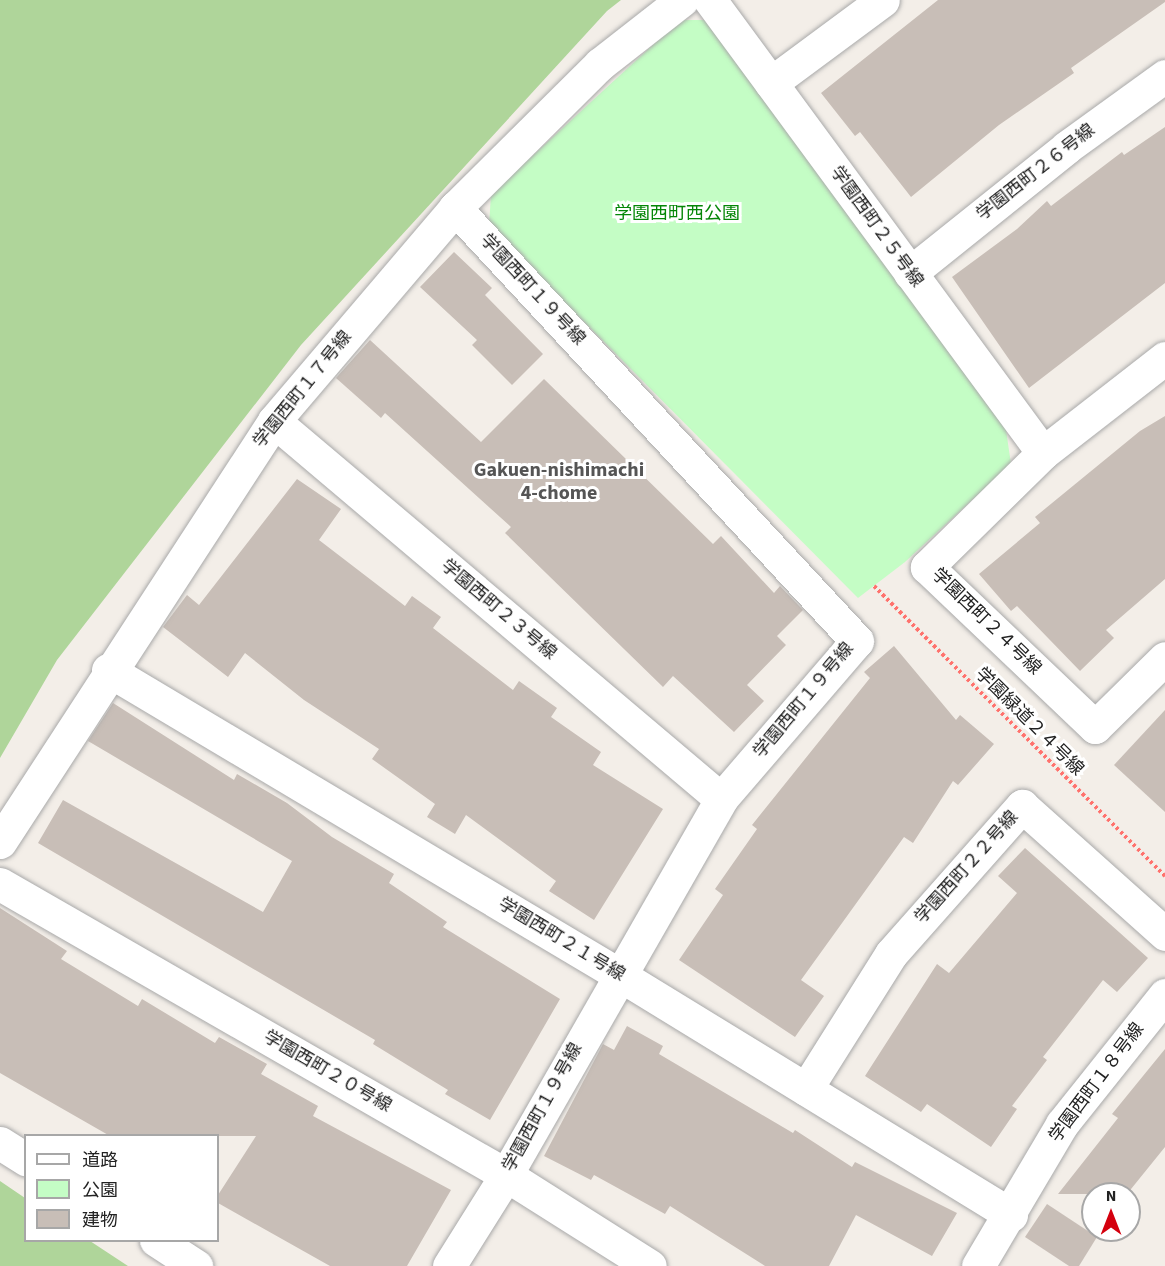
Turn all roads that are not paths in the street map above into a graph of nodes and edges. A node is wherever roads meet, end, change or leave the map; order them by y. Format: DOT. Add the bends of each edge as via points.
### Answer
graph roads {
  1 [pos="682,0"];
  2 [pos="710,0"];
  3 [pos="883,0"];
  4 [pos="1165,76"];
  5 [pos="771,83"];
  6 [pos="455,208"];
  7 [pos="910,273"];
  8 [pos="1165,358"];
  9 [pos="274,421"];
  10 [pos="1043,453"];
  11 [pos="1165,657"];
  12 [pos="108,670"];
  13 [pos="721,799"];
  14 [pos="0,842"];
  15 [pos="0,884"];
  16 [pos="1165,933"];
  17 [pos="618,974"];
  18 [pos="1165,995"];
  19 [pos="806,1089"];
  20 [pos="0,1143"];
  21 [pos="24,1158"];
  22 [pos="506,1175"];
  23 [pos="1011,1215"];
  24 [pos="159,1242"];
  25 [pos="196,1266"];
  26 [pos="449,1266"];
  27 [pos="650,1266"];
  28 [pos="978,1266"];
  1 -- 6 [label="street, 学園西町１７号線" via="600,64"];
  2 -- 5 [label="street, 学園西町２５号線"];
  3 -- 5 [label="street"];
  4 -- 7 [label="street, 学園西町２６号線" via="1067,147"];
  5 -- 7 [label="street, 学園西町２５号線"];
  6 -- 9 [label="street, 学園西町１７号線"];
  6 -- 13 [label="street, 学園西町１９号線" via="857,641"];
  7 -- 10 [label="street, 学園西町２５号線"];
  8 -- 10 [label="street, 学園西町２４号線"];
  9 -- 12 [label="street, 学園西町１７号線"];
  9 -- 13 [label="street, 学園西町２３号線"];
  10 -- 11 [label="street, 学園西町２４号線" via="927,567 1095,727"];
  12 -- 14 [label="street, 学園西町１７号線"];
  12 -- 17 [label="street, 学園西町２１号線"];
  13 -- 17 [label="street, 学園西町１９号線"];
  15 -- 22 [label="street, 学園西町２０号線"];
  16 -- 19 [label="street, 学園西町２２号線" via="1022,806 891,954"];
  17 -- 19 [label="street, 学園西町２１号線"];
  17 -- 22 [label="street, 学園西町１９号線"];
  18 -- 23 [label="street, 学園西町１８号線" via="1062,1124"];
  19 -- 23 [label="street, 学園西町２１号線"];
  20 -- 21 [label="street"];
  22 -- 26 [label="street, 学園西町１９号線"];
  22 -- 27 [label="street, 学園西町２０号線"];
  23 -- 28 [label="street, 学園西町１８号線"];
  24 -- 25 [label="street"];
}
